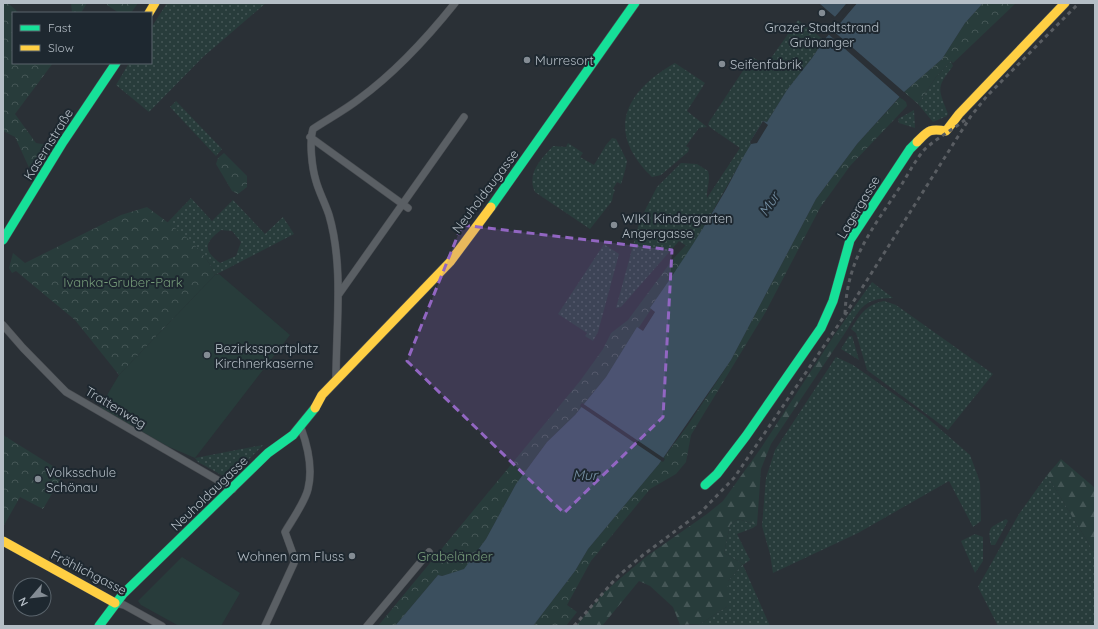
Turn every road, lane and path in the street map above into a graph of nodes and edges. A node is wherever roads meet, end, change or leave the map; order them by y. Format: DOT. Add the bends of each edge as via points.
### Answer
graph roads {
  1 [pos="155,3"];
  2 [pos="455,3"];
  3 [pos="635,3"];
  4 [pos="1065,3"];
  5 [pos="150,12"];
  6 [pos="115,64"];
  7 [pos="464,117"];
  8 [pos="310,137"];
  9 [pos="406,206"];
  10 [pos="3,240"];
  11 [pos="339,294"];
  12 [pos="3,325"];
  13 [pos="336,379"];
  14 [pos="301,428"];
  15 [pos="705,485"];
  16 [pos="233,489"];
  17 [pos="3,541"];
  18 [pos="429,552"];
  19 [pos="115,603"];
  20 [pos="98,626"];
  21 [pos="162,626"];
  22 [pos="265,626"];
  23 [pos="367,626"];
  1 -- 5 [label="street"];
  2 -- 8 [label="street" via="397,68 358,101 313,129"];
  3 -- 13 [label="street, Neuholdaugasse" via="450,262"];
  4 -- 15 [label="street, Lagergasse" via="959,114 946,132 933,129 928,131 910,149 850,240 833,301 821,328 746,436 717,474"];
  6 -- 10 [label="street, Kasernstraße" via="67,136"];
  7 -- 9 [label="street"];
  8 -- 9 [label="street"];
  8 -- 11 [label="street" via="316,180 333,232"];
  9 -- 11 [label="street"];
  11 -- 13 [label="street"];
  12 -- 16 [label="street, Trattenweg" via="66,392"];
  13 -- 14 [label="street, Neuholdaugasse" via="322,395 312,415"];
  14 -- 16 [label="street, Neuholdaugasse" via="268,453"];
  14 -- 22 [label="street" via="310,464 308,490 285,532 294,554 294,563"];
  16 -- 19 [label="street, Neuholdaugasse"];
  17 -- 19 [label="street, Fröhlichgasse"];
  18 -- 23 [label="street"];
  19 -- 20 [label="street, Neuholdaugasse"];
  19 -- 21 [label="street, Fröhlichgasse" via="124,605"];
}
